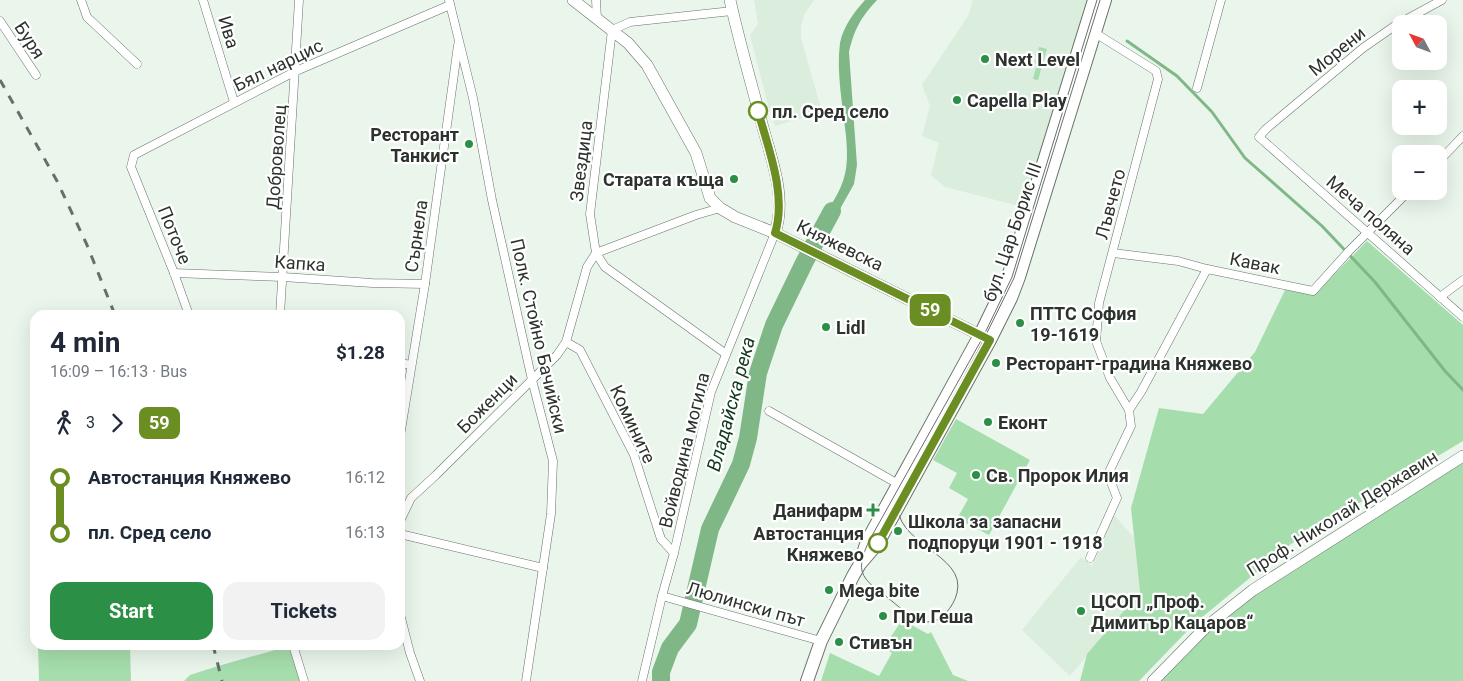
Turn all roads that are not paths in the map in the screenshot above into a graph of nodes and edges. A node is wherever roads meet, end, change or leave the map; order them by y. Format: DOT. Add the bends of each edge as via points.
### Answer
graph roads {
  1 [pos="81,0"];
  2 [pos="203,0"];
  3 [pos="299,0"];
  4 [pos="573,0"];
  5 [pos="596,0"];
  6 [pos="1094,0"];
  7 [pos="1105,0"];
  8 [pos="1221,0"];
  9 [pos="1442,0"];
  10 [pos="450,2"];
  11 [pos="731,6"];
  12 [pos="597,19"];
  13 [pos="0,21"];
  14 [pos="612,30"];
  15 [pos="1095,33"];
  16 [pos="459,41"];
  17 [pos="137,64"];
  18 [pos="296,71"];
  19 [pos="36,75"];
  20 [pos="1197,88"];
  21 [pos="234,102"];
  22 [pos="1463,136"];
  23 [pos="1259,138"];
  24 [pos="1447,153"];
  25 [pos="131,167"];
  26 [pos="1399,200"];
  27 [pos="720,208"];
  28 [pos="1368,232"];
  29 [pos="775,233"];
  30 [pos="596,253"];
  31 [pos="1113,253"];
  32 [pos="1207,269"];
  33 [pos="174,273"];
  34 [pos="283,277"];
  35 [pos="1463,280"];
  36 [pos="425,284"];
  37 [pos="1440,297"];
  38 [pos="186,310"];
  39 [pos="280,310"];
  40 [pos="1463,317"];
  41 [pos="985,338"];
  42 [pos="566,342"];
  43 [pos="726,354"];
  44 [pos="405,364"];
  45 [pos="412,365"];
  46 [pos="532,380"];
  47 [pos="405,406"];
  48 [pos="1129,410"];
  49 [pos="769,411"];
  50 [pos="1463,456"];
  51 [pos="902,487"];
  52 [pos="405,511"];
  53 [pos="405,535"];
  54 [pos="674,553"];
  55 [pos="1090,558"];
  56 [pos="543,568"];
  57 [pos="662,596"];
  58 [pos="405,634"];
  59 [pos="821,641"];
  60 [pos="295,650"];
  61 [pos="304,681"];
  62 [pos="420,681"];
  63 [pos="526,681"];
  64 [pos="642,681"];
  65 [pos="807,681"];
  66 [pos="1153,681"];
  1 -- 17 [label="street" via="87,17"];
  2 -- 21 [label="street, Ива"];
  3 -- 18 [label="street, Доброволец"];
  4 -- 12 [label="street, Княжевска"];
  5 -- 12 [label="street"];
  6 -- 41 [label="main road, бул. Цар Борис III" via="1008,277"];
  7 -- 15 [label="main road, бул. Цар Борис III"];
  8 -- 20 [label="street"];
  9 -- 23 [label="street, Морени" via="1396,24 1362,48"];
  10 -- 16 [label="street, Полк. Стойно Бачийски"];
  10 -- 18 [label="street, Бял нарцис"];
  11 -- 14 [label="street" via="630,22"];
  11 -- 29 [label="street" via="776,177 780,208"];
  12 -- 14 [label="street, Княжевска"];
  13 -- 19 [label="street, Буря"];
  14 -- 27 [label="street, Княжевска" via="638,52 647,65 696,153 710,198"];
  14 -- 30 [label="street, Звездица" via="590,214"];
  15 -- 31 [label="street, Лъвчето" via="1156,71 1158,79"];
  15 -- 41 [label="main road, бул. Цар Борис III" via="1019,277 1011,298"];
  16 -- 36 [label="street, Сърнела"];
  16 -- 46 [label="street, Полк. Стойно Бачийски"];
  18 -- 21 [label="street, Бял нарцис"];
  18 -- 34 [label="street, Доброволец"];
  21 -- 25 [label="street, Бял нарцис" via="134,155"];
  22 -- 24 [label="street"];
  23 -- 28 [label="street, Меча поляна"];
  25 -- 33 [label="street, Поточе"];
  26 -- 28 [label="street, Кавак"];
  27 -- 29 [label="street, Княжевска"];
  27 -- 30 [label="street"];
  28 -- 32 [label="street, Кавак" via="1313,291"];
  28 -- 37 [label="street, Меча поляна"];
  29 -- 41 [label="street, Княжевска"];
  29 -- 43 [label="street, Войводина могила"];
  30 -- 42 [label="street, Боженци" via="587,267"];
  30 -- 43 [label="street, Звездица" via="604,267"];
  31 -- 32 [label="street, Кавак" via="1178,261"];
  31 -- 48 [label="street, Лъвчето" via="1099,303 1096,341 1110,378"];
  32 -- 48 [label="street"];
  33 -- 34 [label="street, Капка"];
  33 -- 38 [label="street, Поточе"];
  34 -- 36 [label="street, Капка"];
  34 -- 39 [label="street, Доброволец"];
  35 -- 37 [label="street"];
  36 -- 45 [label="street, Сърнела"];
  37 -- 40 [label="street, Меча поляна"];
  41 -- 51 [label="main road, бул. Цар Борис III"];
  42 -- 46 [label="street, Боженци"];
  42 -- 54 [label="street, Комините" via="580,350 634,455 660,539"];
  43 -- 54 [label="street, Войводина могила" via="711,392"];
  44 -- 45 [label="street"];
  45 -- 47 [label="street, Сърнела"];
  46 -- 52 [label="street, Боженци" via="411,498"];
  46 -- 56 [label="street, Полк. Стойно Бачийски" via="553,460 551,514"];
  48 -- 55 [label="street" via="1131,426 1108,474 1117,498"];
  49 -- 51 [label="street"];
  50 -- 66 [label="street, Проф. Николай Державин" via="1253,590 1206,627"];
  51 -- 59 [label="main road, бул. Цар Борис III" via="878,543 860,564"];
  53 -- 56 [label="street"];
  54 -- 57 [label="street, Войводина могила"];
  56 -- 63 [label="street, Полк. Стойно Бачийски"];
  57 -- 59 [label="street, Люлински път"];
  57 -- 64 [label="street, Войводина могила"];
  58 -- 62 [label="street"];
  59 -- 65 [label="main road, бул. Цар Борис III"];
  60 -- 61 [label="street"];
}
